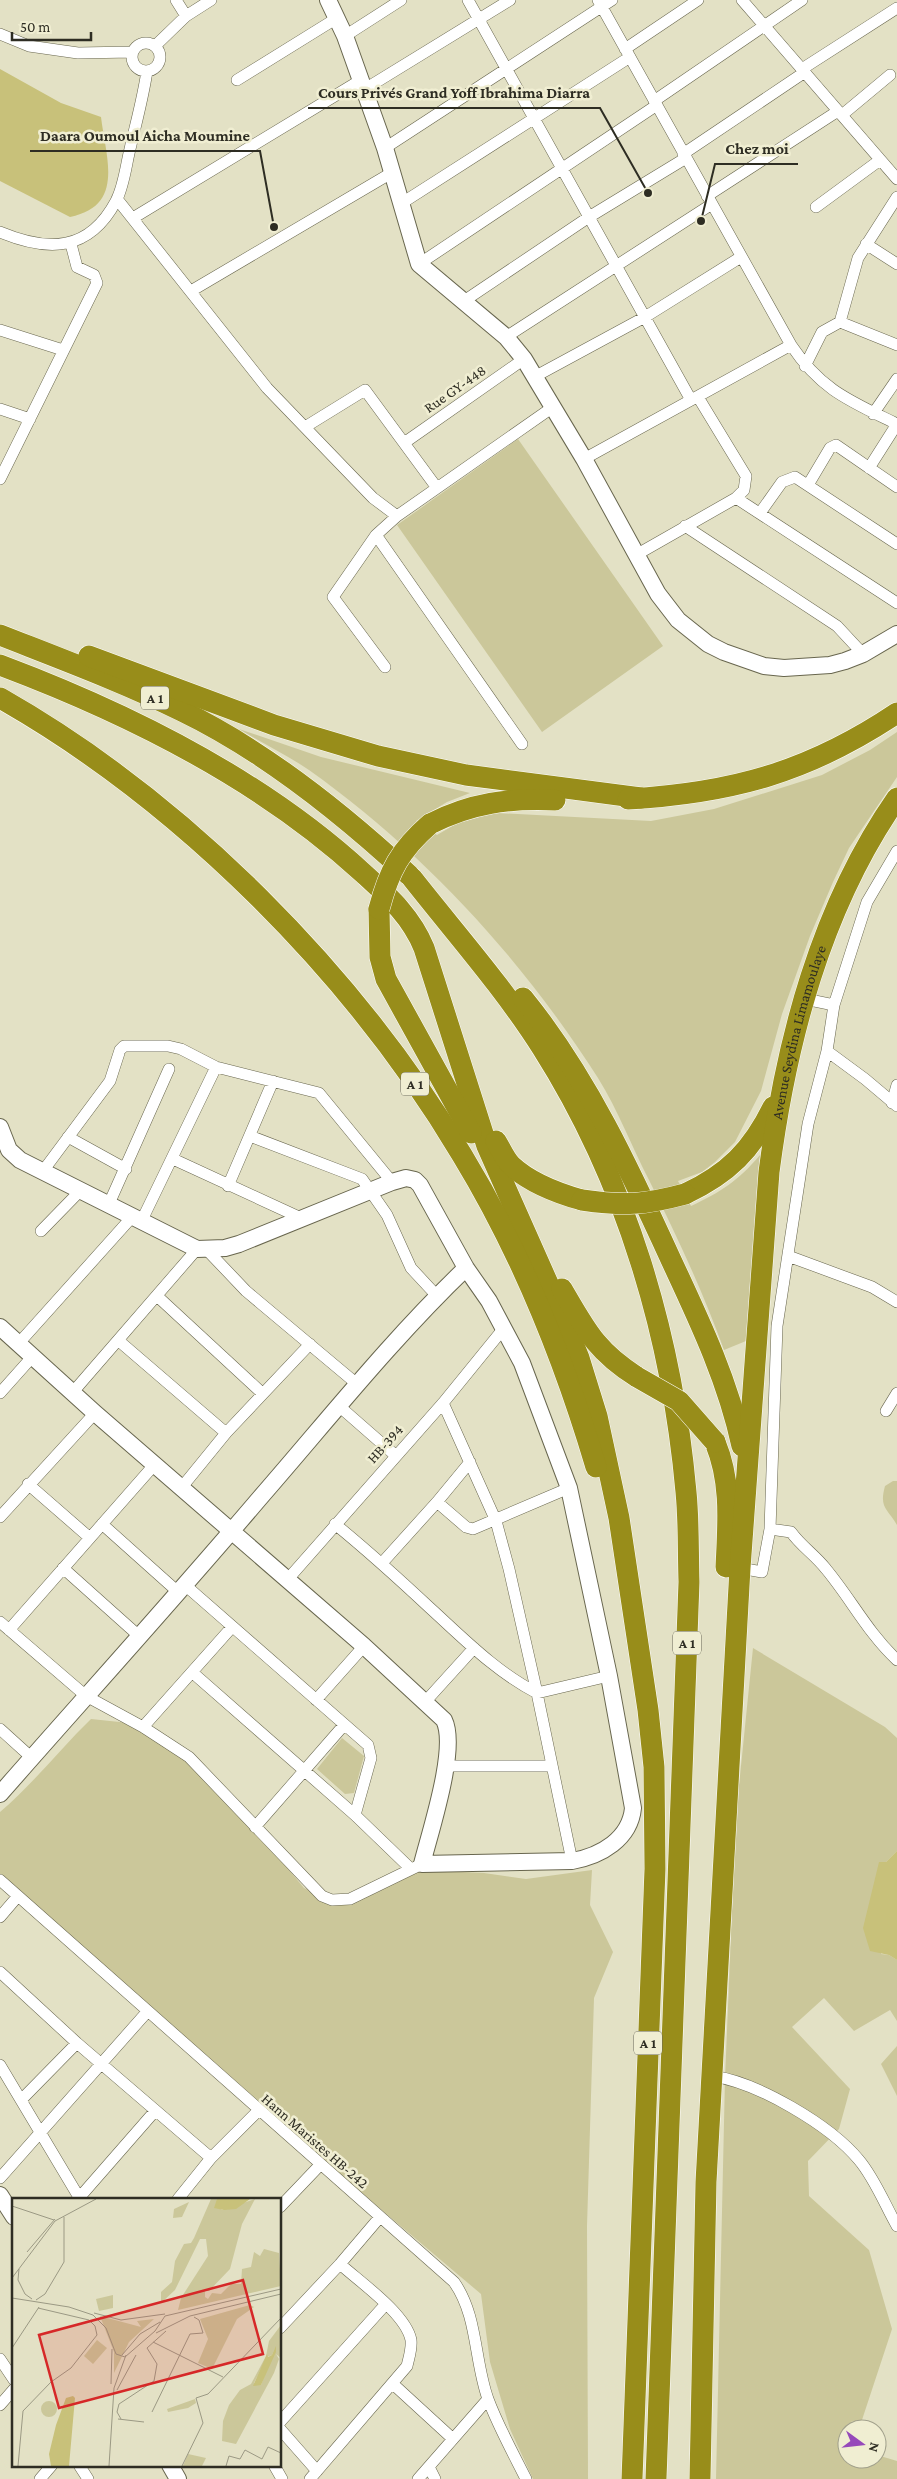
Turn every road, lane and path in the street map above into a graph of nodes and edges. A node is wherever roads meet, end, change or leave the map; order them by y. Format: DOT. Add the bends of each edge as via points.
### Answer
graph roads {
  1 [pos="176,0"];
  2 [pos="211,0"];
  3 [pos="328,0"];
  4 [pos="402,0"];
  5 [pos="468,0"];
  6 [pos="510,0"];
  7 [pos="612,0"];
  8 [pos="698,0"];
  9 [pos="742,0"];
  10 [pos="802,0"];
  11 [pos="600,3"];
  12 [pos="895,6"];
  13 [pos="186,16"];
  14 [pos="337,18"];
  15 [pos="479,19"];
  16 [pos="764,26"];
  17 [pos="0,34"];
  18 [pos="345,36"];
  19 [pos="155,46"];
  20 [pos="132,52"];
  21 [pos="627,53"];
  22 [pos="507,69"];
  23 [pos="147,71"];
  24 [pos="803,71"];
  25 [pos="890,75"];
  26 [pos="237,80"];
  27 [pos="363,85"];
  28 [pos="655,103"];
  29 [pos="840,113"];
  30 [pos="534,118"];
  31 [pos="385,148"];
  32 [pos="685,156"];
  33 [pos="880,160"];
  34 [pos="562,168"];
  35 [pos="393,172"];
  36 [pos="897,179"];
  37 [pos="897,197"];
  38 [pos="117,199"];
  39 [pos="709,200"];
  40 [pos="402,203"];
  41 [pos="816,206"];
  42 [pos="589,216"];
  43 [pos="133,218"];
  44 [pos="0,232"];
  45 [pos="71,244"];
  46 [pos="866,244"];
  47 [pos="741,257"];
  48 [pos="419,264"];
  49 [pos="897,264"];
  50 [pos="616,265"];
  51 [pos="191,291"];
  52 [pos="464,301"];
  53 [pos="645,317"];
  54 [pos="840,322"];
  55 [pos="0,330"];
  56 [pos="506,337"];
  57 [pos="790,345"];
  58 [pos="897,345"];
  59 [pos="64,350"];
  60 [pos="524,358"];
  61 [pos="805,366"];
  62 [pos="536,376"];
  63 [pos="897,379"];
  64 [pos="694,398"];
  65 [pos="554,407"];
  66 [pos="0,409"];
  67 [pos="873,414"];
  68 [pos="30,419"];
  69 [pos="897,424"];
  70 [pos="305,427"];
  71 [pos="404,443"];
  72 [pos="584,460"];
  73 [pos="869,468"];
  74 [pos="0,479"];
  75 [pos="808,485"];
  76 [pos="897,487"];
  77 [pos="437,488"];
  78 [pos="736,498"];
  79 [pos="760,513"];
  80 [pos="397,516"];
  81 [pos="685,526"];
  82 [pos="376,535"];
  83 [pos="897,544"];
  84 [pos="636,555"];
  85 [pos="897,604"];
  86 [pos="0,634"];
  87 [pos="897,634"];
  88 [pos="863,654"];
  89 [pos="0,665"];
  90 [pos="385,667"];
  91 [pos="0,698"];
  92 [pos="897,713"];
  93 [pos="522,744"];
  94 [pos="641,798"];
  95 [pos="897,798"];
  96 [pos="897,850"];
  97 [pos="412,878"];
  98 [pos="805,999"];
  99 [pos="834,1005"];
  100 [pos="792,1047"];
  101 [pos="827,1051"];
  102 [pos="216,1067"];
  103 [pos="168,1069"];
  104 [pos="464,1079"];
  105 [pos="273,1080"];
  106 [pos="897,1085"];
  107 [pos="894,1105"];
  108 [pos="0,1127"];
  109 [pos="250,1136"];
  110 [pos="68,1137"];
  111 [pos="480,1142"];
  112 [pos="173,1159"];
  113 [pos="510,1164"];
  114 [pos="126,1169"];
  115 [pos="43,1171"];
  116 [pos="392,1182"];
  117 [pos="228,1186"];
  118 [pos="80,1190"];
  119 [pos="371,1190"];
  120 [pos="509,1196"];
  121 [pos="108,1206"];
  122 [pos="301,1218"];
  123 [pos="137,1220"];
  124 [pos="42,1231"];
  125 [pos="202,1250"];
  126 [pos="788,1256"];
  127 [pos="466,1268"];
  128 [pos="157,1296"];
  129 [pos="437,1296"];
  130 [pos="897,1302"];
  131 [pos="0,1327"];
  132 [pos="504,1328"];
  133 [pos="119,1341"];
  134 [pos="19,1343"];
  135 [pos="310,1344"];
  136 [pos="33,1356"];
  137 [pos="358,1384"];
  138 [pos="73,1392"];
  139 [pos="0,1393"];
  140 [pos="262,1393"];
  141 [pos="897,1393"];
  142 [pos="443,1403"];
  143 [pos="339,1406"];
  144 [pos="886,1411"];
  145 [pos="95,1413"];
  146 [pos="226,1434"];
  147 [pos="395,1455"];
  148 [pos="470,1462"];
  149 [pos="155,1464"];
  150 [pos="748,1471"];
  151 [pos="28,1484"];
  152 [pos="182,1488"];
  153 [pos="568,1488"];
  154 [pos="437,1502"];
  155 [pos="0,1517"];
  156 [pos="496,1520"];
  157 [pos="102,1524"];
  158 [pos="335,1524"];
  159 [pos="770,1529"];
  160 [pos="232,1531"];
  161 [pos="90,1538"];
  162 [pos="382,1563"];
  163 [pos="63,1568"];
  164 [pos="740,1568"];
  165 [pos="288,1579"];
  166 [pos="182,1589"];
  167 [pos="633,1607"];
  168 [pos="0,1622"];
  169 [pos="232,1627"];
  170 [pos="9,1630"];
  171 [pos="139,1636"];
  172 [pos="364,1646"];
  173 [pos="474,1648"];
  174 [pos="897,1660"];
  175 [pos="193,1673"];
  176 [pos="609,1676"];
  177 [pos="537,1693"];
  178 [pos="86,1696"];
  179 [pos="316,1700"];
  180 [pos="425,1702"];
  181 [pos="344,1725"];
  182 [pos="143,1727"];
  183 [pos="0,1729"];
  184 [pos="32,1758"];
  185 [pos="446,1766"];
  186 [pos="551,1766"];
  187 [pos="305,1772"];
  188 [pos="0,1794"];
  189 [pos="355,1815"];
  190 [pos="255,1828"];
  191 [pos="572,1862"];
  192 [pos="416,1867"];
  193 [pos="0,1880"];
  194 [pos="18,1896"];
  195 [pos="0,1917"];
  196 [pos="0,1972"];
  197 [pos="147,2012"];
  198 [pos="77,2043"];
  199 [pos="100,2063"];
  200 [pos="0,2064"];
  201 [pos="712,2076"];
  202 [pos="22,2099"];
  203 [pos="155,2111"];
  204 [pos="258,2111"];
  205 [pos="40,2133"];
  206 [pos="211,2158"];
  207 [pos="320,2165"];
  208 [pos="0,2178"];
  209 [pos="0,2195"];
  210 [pos="80,2198"];
  211 [pos="179,2198"];
  212 [pos="281,2206"];
  213 [pos="12,2214"];
  214 [pos="380,2218"];
  215 [pos="897,2226"];
  216 [pos="340,2264"];
  217 [pos="385,2305"];
  218 [pos="281,2327"];
  219 [pos="0,2359"];
  220 [pos="12,2377"];
  221 [pos="393,2384"];
  222 [pos="12,2391"];
  223 [pos="488,2399"];
  224 [pos="0,2405"];
  225 [pos="281,2421"];
  226 [pos="281,2430"];
  227 [pos="453,2439"];
  228 [pos="51,2466"];
  229 [pos="80,2466"];
  230 [pos="171,2466"];
  231 [pos="275,2466"];
  232 [pos="429,2467"];
  233 [pos="314,2475"];
  234 [pos="40,2479"];
  235 [pos="88,2479"];
  236 [pos="178,2479"];
  237 [pos="282,2479"];
  238 [pos="418,2479"];
  239 [pos="435,2479"];
  240 [pos="526,2479"];
  241 [pos="632,2479"];
  242 [pos="656,2479"];
  243 [pos="686,2479"];
  244 [pos="700,2479"];
  1 -- 13 [label="street"];
  2 -- 13 [label="street"];
  3 -- 14 [label="street"];
  4 -- 18 [label="street"];
  5 -- 15 [label="street"];
  6 -- 15 [label="street"];
  7 -- 11 [label="street"];
  8 -- 21 [label="street"];
  9 -- 16 [label="street"];
  10 -- 16 [label="street"];
  11 -- 21 [label="street"];
  11 -- 22 [label="street"];
  12 -- 24 [label="street"];
  13 -- 19 [label="street"];
  14 -- 18 [label="street"];
  14 -- 26 [label="street"];
  15 -- 22 [label="street"];
  15 -- 27 [label="street"];
  16 -- 24 [label="street"];
  16 -- 28 [label="street"];
  17 -- 20 [label="street" via="29,46 78,53"];
  18 -- 27 [label="street"];
  19 -- 20 [label="street" via="142,43"];
  19 -- 23 [label="street" via="159,51 158,64"];
  20 -- 23 [label="street" via="134,66"];
  21 -- 28 [label="street"];
  21 -- 30 [label="street"];
  22 -- 30 [label="street"];
  22 -- 31 [label="street"];
  23 -- 38 [label="street"];
  24 -- 29 [label="street"];
  24 -- 32 [label="street"];
  25 -- 29 [label="street"];
  27 -- 31 [label="street"];
  27 -- 43 [label="street"];
  28 -- 32 [label="street"];
  28 -- 34 [label="street"];
  29 -- 33 [label="street"];
  29 -- 39 [label="street"];
  30 -- 34 [label="street"];
  30 -- 40 [label="street"];
  31 -- 35 [label="street"];
  32 -- 39 [label="street"];
  32 -- 42 [label="street"];
  33 -- 36 [label="street"];
  33 -- 41 [label="street"];
  34 -- 42 [label="street"];
  34 -- 48 [label="street"];
  35 -- 40 [label="street"];
  35 -- 51 [label="street"];
  37 -- 46 [label="street"];
  38 -- 43 [label="street"];
  38 -- 45 [label="street" via="103,221"];
  39 -- 47 [label="street"];
  39 -- 50 [label="street"];
  40 -- 48 [label="street"];
  42 -- 50 [label="street"];
  42 -- 52 [label="street"];
  43 -- 51 [label="street"];
  44 -- 45 [label="street" via="23,242"];
  45 -- 59 [label="street" via="76,267 94,276 97,283"];
  46 -- 49 [label="street"];
  46 -- 54 [label="street" via="858,258"];
  47 -- 53 [label="street"];
  47 -- 57 [label="street"];
  48 -- 52 [label="street"];
  50 -- 53 [label="street"];
  50 -- 56 [label="street"];
  51 -- 70 [label="street" via="267,388"];
  52 -- 56 [label="street"];
  53 -- 62 [label="street"];
  53 -- 64 [label="street"];
  54 -- 58 [label="street"];
  54 -- 61 [label="street" via="822,332"];
  55 -- 59 [label="street"];
  56 -- 60 [label="street"];
  57 -- 61 [label="street"];
  57 -- 64 [label="street"];
  59 -- 68 [label="street"];
  60 -- 62 [label="street"];
  60 -- 71 [label="street, Rue GY-448"];
  61 -- 67 [label="street" via="828,388"];
  62 -- 65 [label="street"];
  63 -- 67 [label="street"];
  64 -- 72 [label="street"];
  64 -- 78 [label="street" via="746,476 744,490"];
  65 -- 72 [label="street"];
  65 -- 77 [label="street"];
  66 -- 68 [label="street"];
  67 -- 69 [label="street"];
  68 -- 74 [label="street"];
  69 -- 73 [label="street"];
  70 -- 71 [label="street" via="365,390"];
  70 -- 80 [label="street" via="373,498"];
  71 -- 77 [label="street"];
  72 -- 84 [label="street"];
  73 -- 75 [label="street" via="839,446 833,446"];
  73 -- 76 [label="street"];
  75 -- 79 [label="street" via="795,476 786,479"];
  75 -- 83 [label="street"];
  77 -- 80 [label="street"];
  78 -- 79 [label="street"];
  78 -- 81 [label="street"];
  79 -- 85 [label="street"];
  80 -- 82 [label="street"];
  81 -- 84 [label="street"];
  81 -- 88 [label="street" via="837,626"];
  82 -- 90 [label="street" via="333,597"];
  82 -- 93 [label="street"];
  84 -- 88 [label="street" via="658,594 678,620 708,644 724,652 764,666 784,668 830,665"];
  86 -- 94 [label="highway" via="104,660 274,725 378,756 466,775"];
  86 -- 97 [label="highway, A 1" via="140,691 219,731 299,783"];
  87 -- 88 [label="street"];
  89 -- 104 [label="highway, A 1" via="62,689 176,744 267,800 348,860 394,902 417,931 436,982"];
  91 -- 167 [label="highway, A 1" via="119,777 231,872 328,971 444,1125 491,1206 546,1324 590,1445"];
  92 -- 94 [label="highway" via="836,749 771,777 682,796"];
  94 -- 111 [label="highway, bridge" via="505,800 464,808 430,824 399,856 385,885 379,909 380,957 386,979"];
  95 -- 98 [label="highway, Avenue Seydina Limamoulaye" via="853,870 830,921"];
  96 -- 99 [label="street" via="867,902"];
  97 -- 150 [label="highway" via="457,915 544,1024 594,1102 630,1170 724,1377"];
  97 -- 242 [label="highway, A 1" via="512,1004 566,1087 596,1146 620,1202 652,1299 668,1361 680,1436 689,1582"];
  98 -- 99 [label="street"];
  98 -- 100 [label="highway, Avenue Seydina Limamoulaye"];
  99 -- 101 [label="street"];
  100 -- 113 [label="highway, bridge" via="774,1103 751,1146 711,1182 685,1194 654,1202 617,1205 582,1200 541,1185"];
  100 -- 150 [label="highway, Avenue Seydina Limamoulaye" via="776,1121 760,1284"];
  101 -- 107 [label="street" via="866,1079"];
  101 -- 126 [label="street" via="808,1124"];
  102 -- 105 [label="street"];
  102 -- 110 [label="street" via="168,1046 124,1046 110,1081"];
  102 -- 112 [label="street"];
  103 -- 114 [label="street"];
  104 -- 111 [label="highway, A 1"];
  104 -- 113 [label="highway" via="473,1101"];
  105 -- 109 [label="street"];
  105 -- 116 [label="street" via="319,1093"];
  106 -- 107 [label="street"];
  108 -- 115 [label="street" via="10,1150 20,1160"];
  109 -- 117 [label="street"];
  109 -- 119 [label="street" via="362,1179"];
  110 -- 114 [label="street"];
  110 -- 115 [label="street"];
  111 -- 113 [label="highway"];
  111 -- 120 [label="highway, A 1"];
  112 -- 117 [label="street"];
  112 -- 123 [label="street"];
  114 -- 121 [label="street"];
  115 -- 118 [label="street"];
  116 -- 119 [label="street"];
  116 -- 127 [label="street" via="406,1178 420,1185"];
  117 -- 122 [label="street"];
  118 -- 121 [label="street"];
  118 -- 124 [label="street"];
  119 -- 122 [label="street"];
  119 -- 129 [label="street" via="387,1215 411,1268"];
  120 -- 167 [label="highway" via="579,1358 597,1416 614,1487"];
  120 -- 243 [label="highway, bridge" via="598,1347 614,1362 679,1401 715,1442 728,1485 729,1514 692,2177"];
  121 -- 123 [label="street"];
  122 -- 125 [label="street" via="239,1244"];
  123 -- 125 [label="street"];
  123 -- 134 [label="street"];
  125 -- 128 [label="street"];
  125 -- 135 [label="street"];
  126 -- 130 [label="street" via="872,1287"];
  126 -- 159 [label="street" via="777,1326"];
  127 -- 129 [label="street"];
  127 -- 132 [label="street"];
  128 -- 133 [label="street"];
  128 -- 140 [label="street"];
  129 -- 137 [label="street"];
  131 -- 134 [label="street"];
  132 -- 142 [label="street, HB-394"];
  132 -- 153 [label="street" via="528,1379"];
  133 -- 138 [label="street"];
  133 -- 146 [label="street"];
  134 -- 136 [label="street"];
  135 -- 137 [label="street"];
  135 -- 140 [label="street"];
  136 -- 138 [label="street"];
  136 -- 139 [label="street"];
  137 -- 143 [label="street"];
  138 -- 145 [label="street"];
  140 -- 146 [label="street"];
  141 -- 144 [label="street"];
  142 -- 147 [label="street, HB-394"];
  142 -- 148 [label="street"];
  143 -- 147 [label="street"];
  143 -- 160 [label="street"];
  145 -- 149 [label="street"];
  145 -- 151 [label="street"];
  146 -- 152 [label="street"];
  147 -- 158 [label="street, HB-394"];
  148 -- 154 [label="street"];
  148 -- 156 [label="street"];
  149 -- 152 [label="street"];
  149 -- 157 [label="street"];
  150 -- 164 [label="highway, Avenue Seydina Limamoulaye"];
  151 -- 155 [label="street"];
  151 -- 161 [label="street"];
  152 -- 160 [label="street"];
  153 -- 156 [label="street"];
  153 -- 176 [label="street"];
  154 -- 156 [label="street" via="466,1527 473,1529"];
  154 -- 162 [label="street"];
  156 -- 177 [label="street"];
  157 -- 161 [label="street"];
  157 -- 166 [label="street"];
  158 -- 162 [label="street"];
  158 -- 165 [label="street, HB-394"];
  159 -- 164 [label="street" via="762,1572"];
  159 -- 174 [label="street" via="791,1532 825,1567 866,1625"];
  160 -- 165 [label="street"];
  160 -- 166 [label="street"];
  161 -- 163 [label="street"];
  162 -- 173 [label="street"];
  163 -- 170 [label="street"];
  163 -- 171 [label="street"];
  164 -- 201 [label="highway, Avenue Seydina Limamoulaye"];
  165 -- 172 [label="street"];
  166 -- 169 [label="street"];
  166 -- 171 [label="street"];
  167 -- 241 [label="highway, A 1" via="654,1767 655,1821"];
  168 -- 170 [label="street"];
  169 -- 175 [label="street"];
  169 -- 179 [label="street"];
  170 -- 178 [label="street"];
  171 -- 178 [label="street"];
  172 -- 179 [label="street"];
  172 -- 180 [label="street"];
  173 -- 177 [label="street" via="515,1681"];
  173 -- 180 [label="street"];
  175 -- 182 [label="street"];
  175 -- 187 [label="street"];
  176 -- 177 [label="street"];
  176 -- 191 [label="street" via="632,1817 625,1834 605,1849"];
  177 -- 186 [label="street"];
  178 -- 182 [label="street"];
  178 -- 184 [label="street"];
  179 -- 181 [label="street"];
  180 -- 185 [label="street" via="448,1727"];
  181 -- 187 [label="street"];
  181 -- 189 [label="street" via="371,1751"];
  182 -- 190 [label="street" via="199,1766"];
  183 -- 184 [label="street"];
  184 -- 188 [label="street"];
  185 -- 186 [label="street"];
  185 -- 192 [label="street"];
  186 -- 191 [label="street"];
  187 -- 189 [label="street"];
  187 -- 190 [label="street"];
  189 -- 192 [label="street"];
  190 -- 192 [label="street" via="313,1889 332,1900 350,1899"];
  191 -- 192 [label="street"];
  193 -- 194 [label="street, Hann Maristes HB-242"];
  194 -- 195 [label="street"];
  194 -- 197 [label="street, Hann Maristes HB-242"];
  196 -- 198 [label="street"];
  197 -- 199 [label="street"];
  197 -- 204 [label="street, Hann Maristes HB-242"];
  198 -- 199 [label="street"];
  198 -- 202 [label="street"];
  199 -- 203 [label="street"];
  199 -- 205 [label="street"];
  200 -- 202 [label="street"];
  201 -- 215 [label="street" via="740,2083 783,2103 828,2131 861,2162"];
  201 -- 244 [label="highway, Avenue Seydina Limamoulaye" via="706,2182"];
  202 -- 205 [label="street"];
  203 -- 206 [label="street"];
  203 -- 210 [label="street"];
  204 -- 206 [label="street"];
  204 -- 207 [label="street, Hann Maristes HB-242"];
  205 -- 208 [label="street"];
  205 -- 210 [label="street"];
  206 -- 211 [label="street"];
  207 -- 212 [label="street"];
  207 -- 214 [label="street, Hann Maristes HB-242"];
  209 -- 213 [label="street"];
  214 -- 216 [label="street"];
  214 -- 223 [label="street, Hann Maristes HB-242" via="454,2282 464,2297"];
  216 -- 217 [label="street"];
  216 -- 218 [label="street"];
  217 -- 221 [label="street" via="404,2323 411,2344 407,2366"];
  217 -- 225 [label="street"];
  219 -- 220 [label="street"];
  221 -- 227 [label="street"];
  221 -- 233 [label="street"];
  222 -- 224 [label="street"];
  223 -- 227 [label="street"];
  223 -- 240 [label="street, Hann Maristes HB-242"];
  226 -- 233 [label="street"];
  227 -- 232 [label="street"];
  228 -- 234 [label="street"];
  229 -- 235 [label="street"];
  230 -- 236 [label="street"];
  231 -- 237 [label="street"];
  232 -- 238 [label="street"];
  232 -- 239 [label="street"];
}
